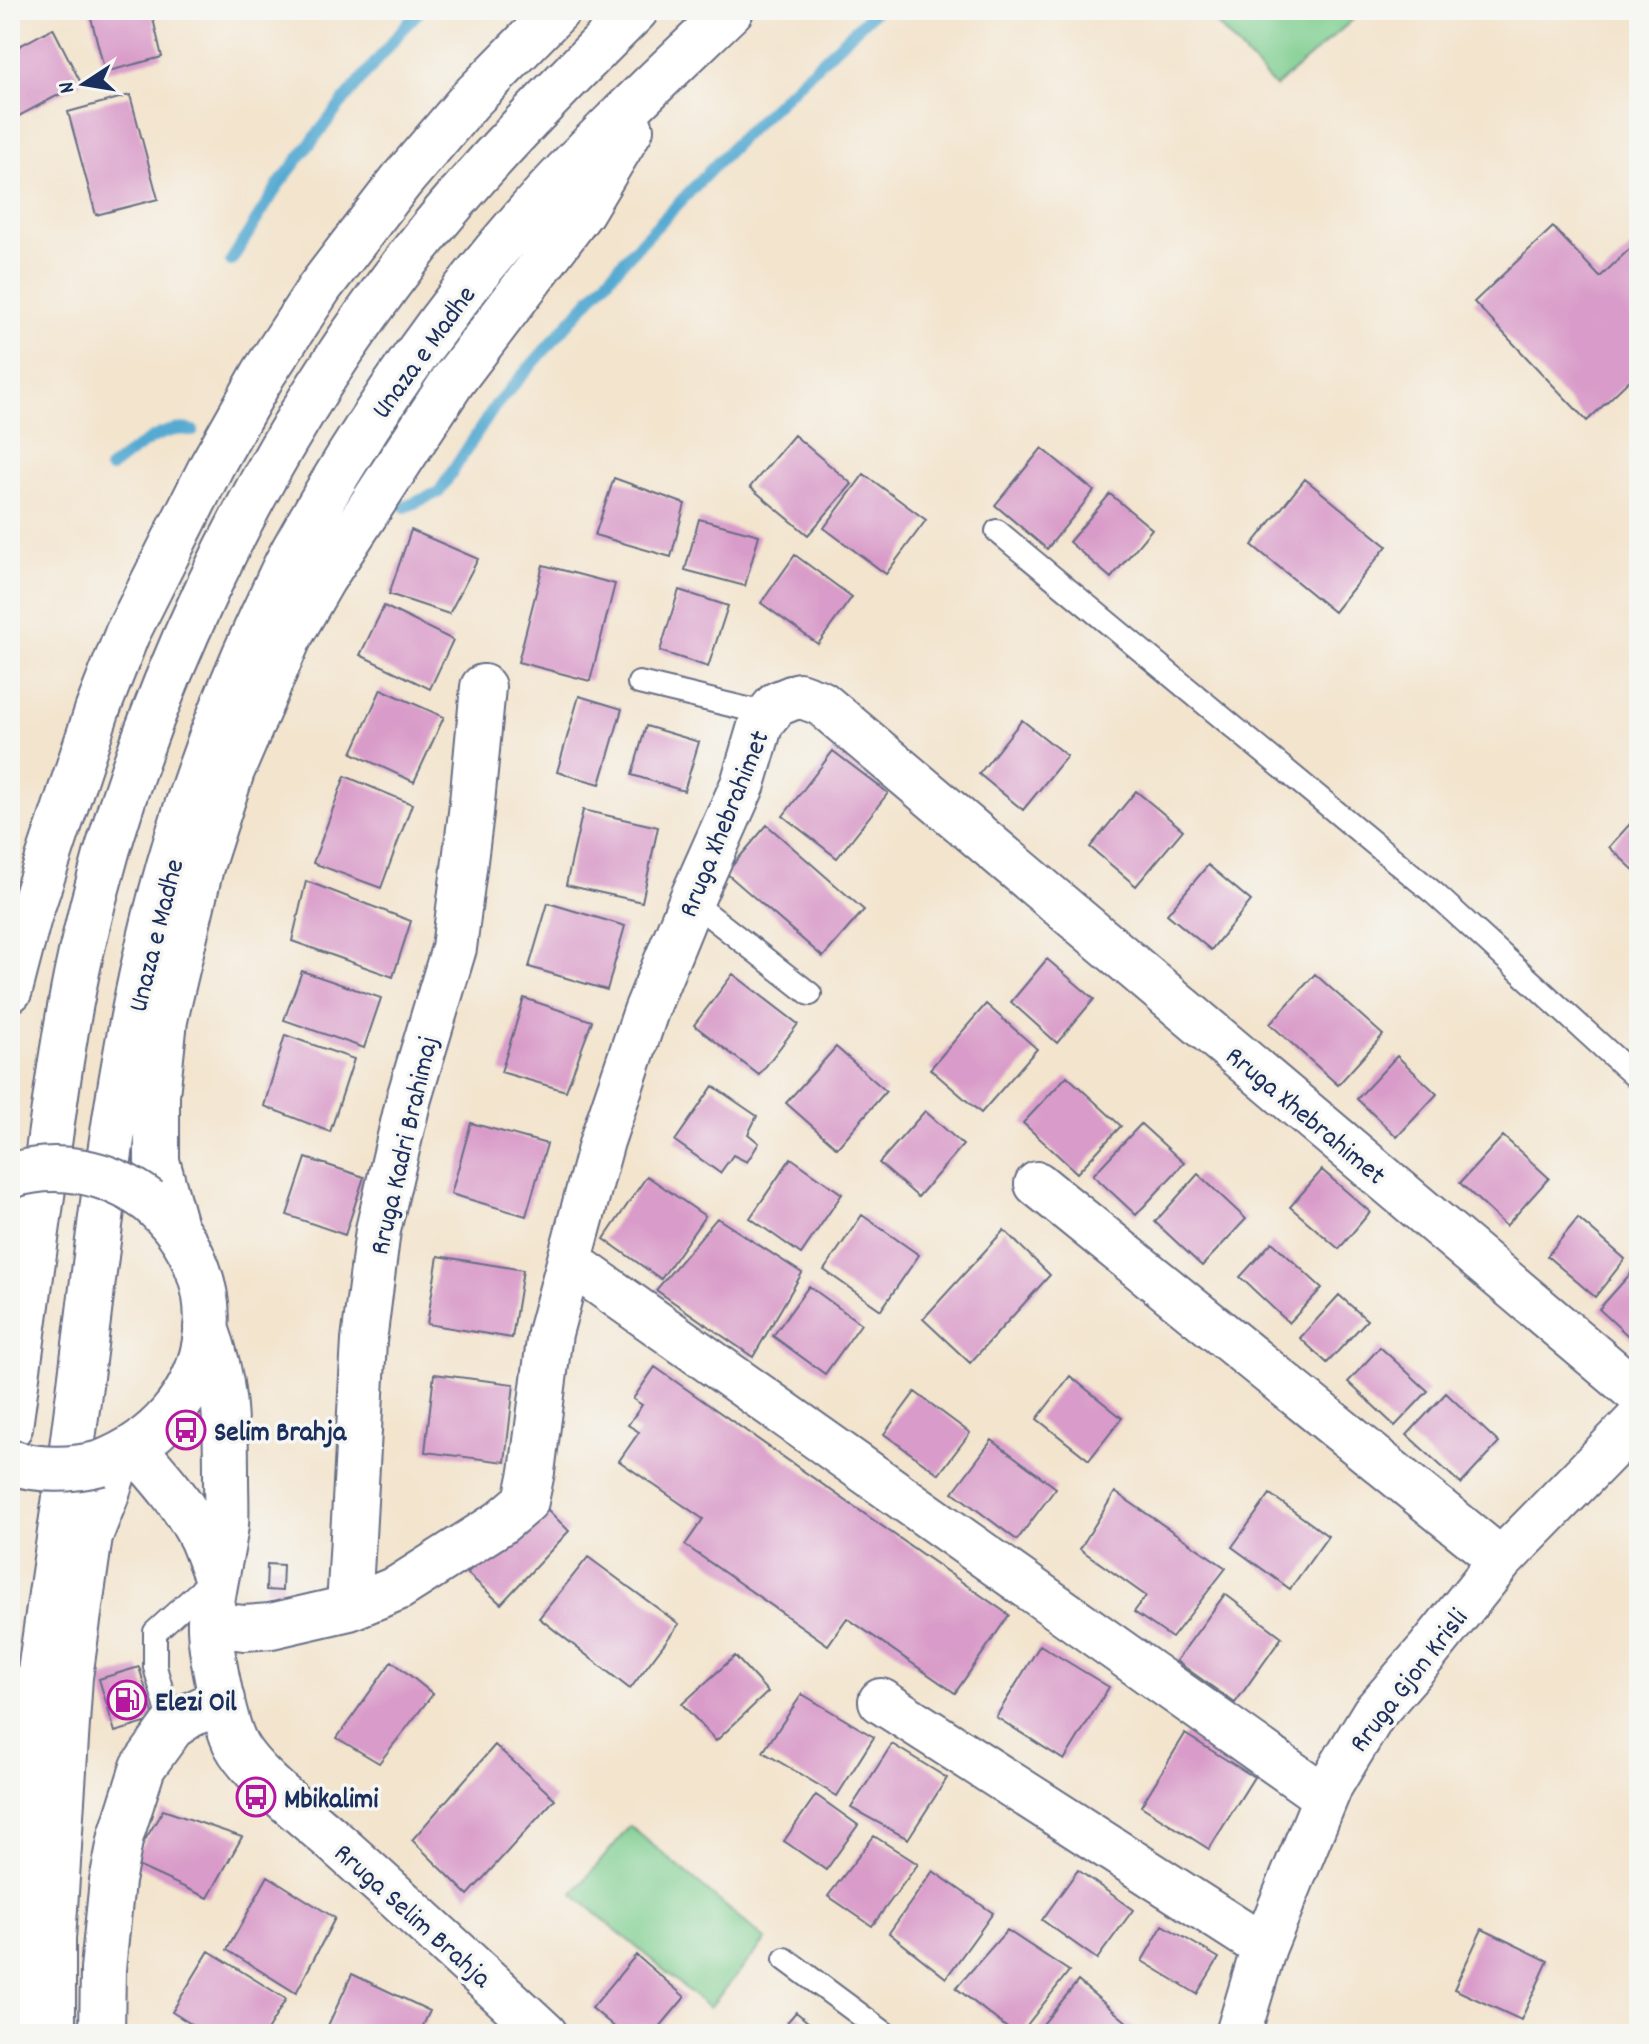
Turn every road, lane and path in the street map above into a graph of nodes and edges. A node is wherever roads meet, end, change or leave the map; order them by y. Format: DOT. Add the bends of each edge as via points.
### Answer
graph roads {
  1 [pos="558,10"];
  2 [pos="636,10"];
  3 [pos="731,10"];
  4 [pos="660,79"];
  5 [pos="997,531"];
  6 [pos="639,683"];
  7 [pos="483,687"];
  8 [pos="768,714"];
  9 [pos="691,901"];
  10 [pos="10,990"];
  11 [pos="810,994"];
  12 [pos="1639,1080"];
  13 [pos="10,1176"];
  14 [pos="1037,1184"];
  15 [pos="162,1214"];
  16 [pos="570,1262"];
  17 [pos="206,1328"];
  18 [pos="1639,1394"];
  19 [pos="1639,1419"];
  20 [pos="10,1427"];
  21 [pos="118,1456"];
  22 [pos="10,1462"];
  23 [pos="1501,1560"];
  24 [pos="216,1576"];
  25 [pos="349,1608"];
  26 [pos="210,1624"];
  27 [pos="222,1700"];
  28 [pos="881,1701"];
  29 [pos="172,1727"];
  30 [pos="1325,1797"];
  31 [pos="1264,1947"];
  32 [pos="785,1959"];
  33 [pos="14,2034"];
  34 [pos="53,2034"];
  35 [pos="102,2034"];
  36 [pos="545,2034"];
  37 [pos="886,2034"];
  38 [pos="1238,2034"];
  1 -- 10 [label="main road" via="470,100 320,287 212,465 127,634 97,711"];
  2 -- 20 [label="main road" via="462,193 356,331 265,474 183,644 137,756 81,953"];
  3 -- 4 [label="main road, Unaza e Madhe"];
  4 -- 15 [label="main road" via="582,211 452,382 289,638 232,771 201,867 165,1020 157,1095"];
  4 -- 33 [label="main road, Unaza e Madhe" via="524,218 430,334 359,437 294,549 198,771 142,974 116,1114 19,1856"];
  5 -- 12 [label="lane" via="1435,894"];
  6 -- 8 [label="lane"];
  7 -- 25 [label="main road, Rruga Kadri Brahimaj" via="454,948 409,1098 378,1230 364,1341"];
  8 -- 9 [label="main road, Rruga Xhebrahimet"];
  8 -- 18 [label="main road, Rruga Xhebrahimet" via="799,695 821,703"];
  9 -- 11 [label="lane"];
  9 -- 16 [label="main road, Rruga Xhebrahimet" via="602,1141"];
  13 -- 15 [label="main road, bridge" via="48,1169 83,1171 118,1182"];
  14 -- 23 [label="main road"];
  15 -- 17 [label="main road" via="198,1269"];
  16 -- 25 [label="main road, Rruga Xhebrahimet" via="550,1333 526,1501 410,1581"];
  16 -- 30 [label="main road"];
  17 -- 21 [label="main road" via="200,1364 185,1397 162,1426"];
  17 -- 24 [label="main road, Rruga Selim Brahja" via="226,1417 226,1525"];
  19 -- 23 [label="main road, Rruga Gjon Krisli"];
  21 -- 22 [label="main road, bridge" via="53,1470"];
  21 -- 24 [label="main road, Rruga Selim Brahja" via="161,1479 201,1539"];
  21 -- 34 [label="main road" via="90,1536 70,1677 53,1939"];
  23 -- 30 [label="main road, Rruga Gjon Krisli" via="1374,1713"];
  24 -- 26 [label="main road, Rruga Selim Brahja"];
  24 -- 29 [label="lane" via="155,1632 155,1667"];
  25 -- 26 [label="main road, Rruga Xhebrahimet" via="271,1626"];
  26 -- 27 [label="main road, Rruga Selim Brahja"];
  27 -- 29 [label="main road"];
  27 -- 36 [label="main road, Rruga Selim Brahja" via="236,1744 249,1763"];
  28 -- 31 [label="main road"];
  29 -- 35 [label="main road" via="143,1767 121,1836 107,1922"];
  30 -- 31 [label="main road, Rruga Gjon Krisli"];
  31 -- 38 [label="main road, Rruga Gjon Krisli"];
  32 -- 37 [label="lane"];
}
